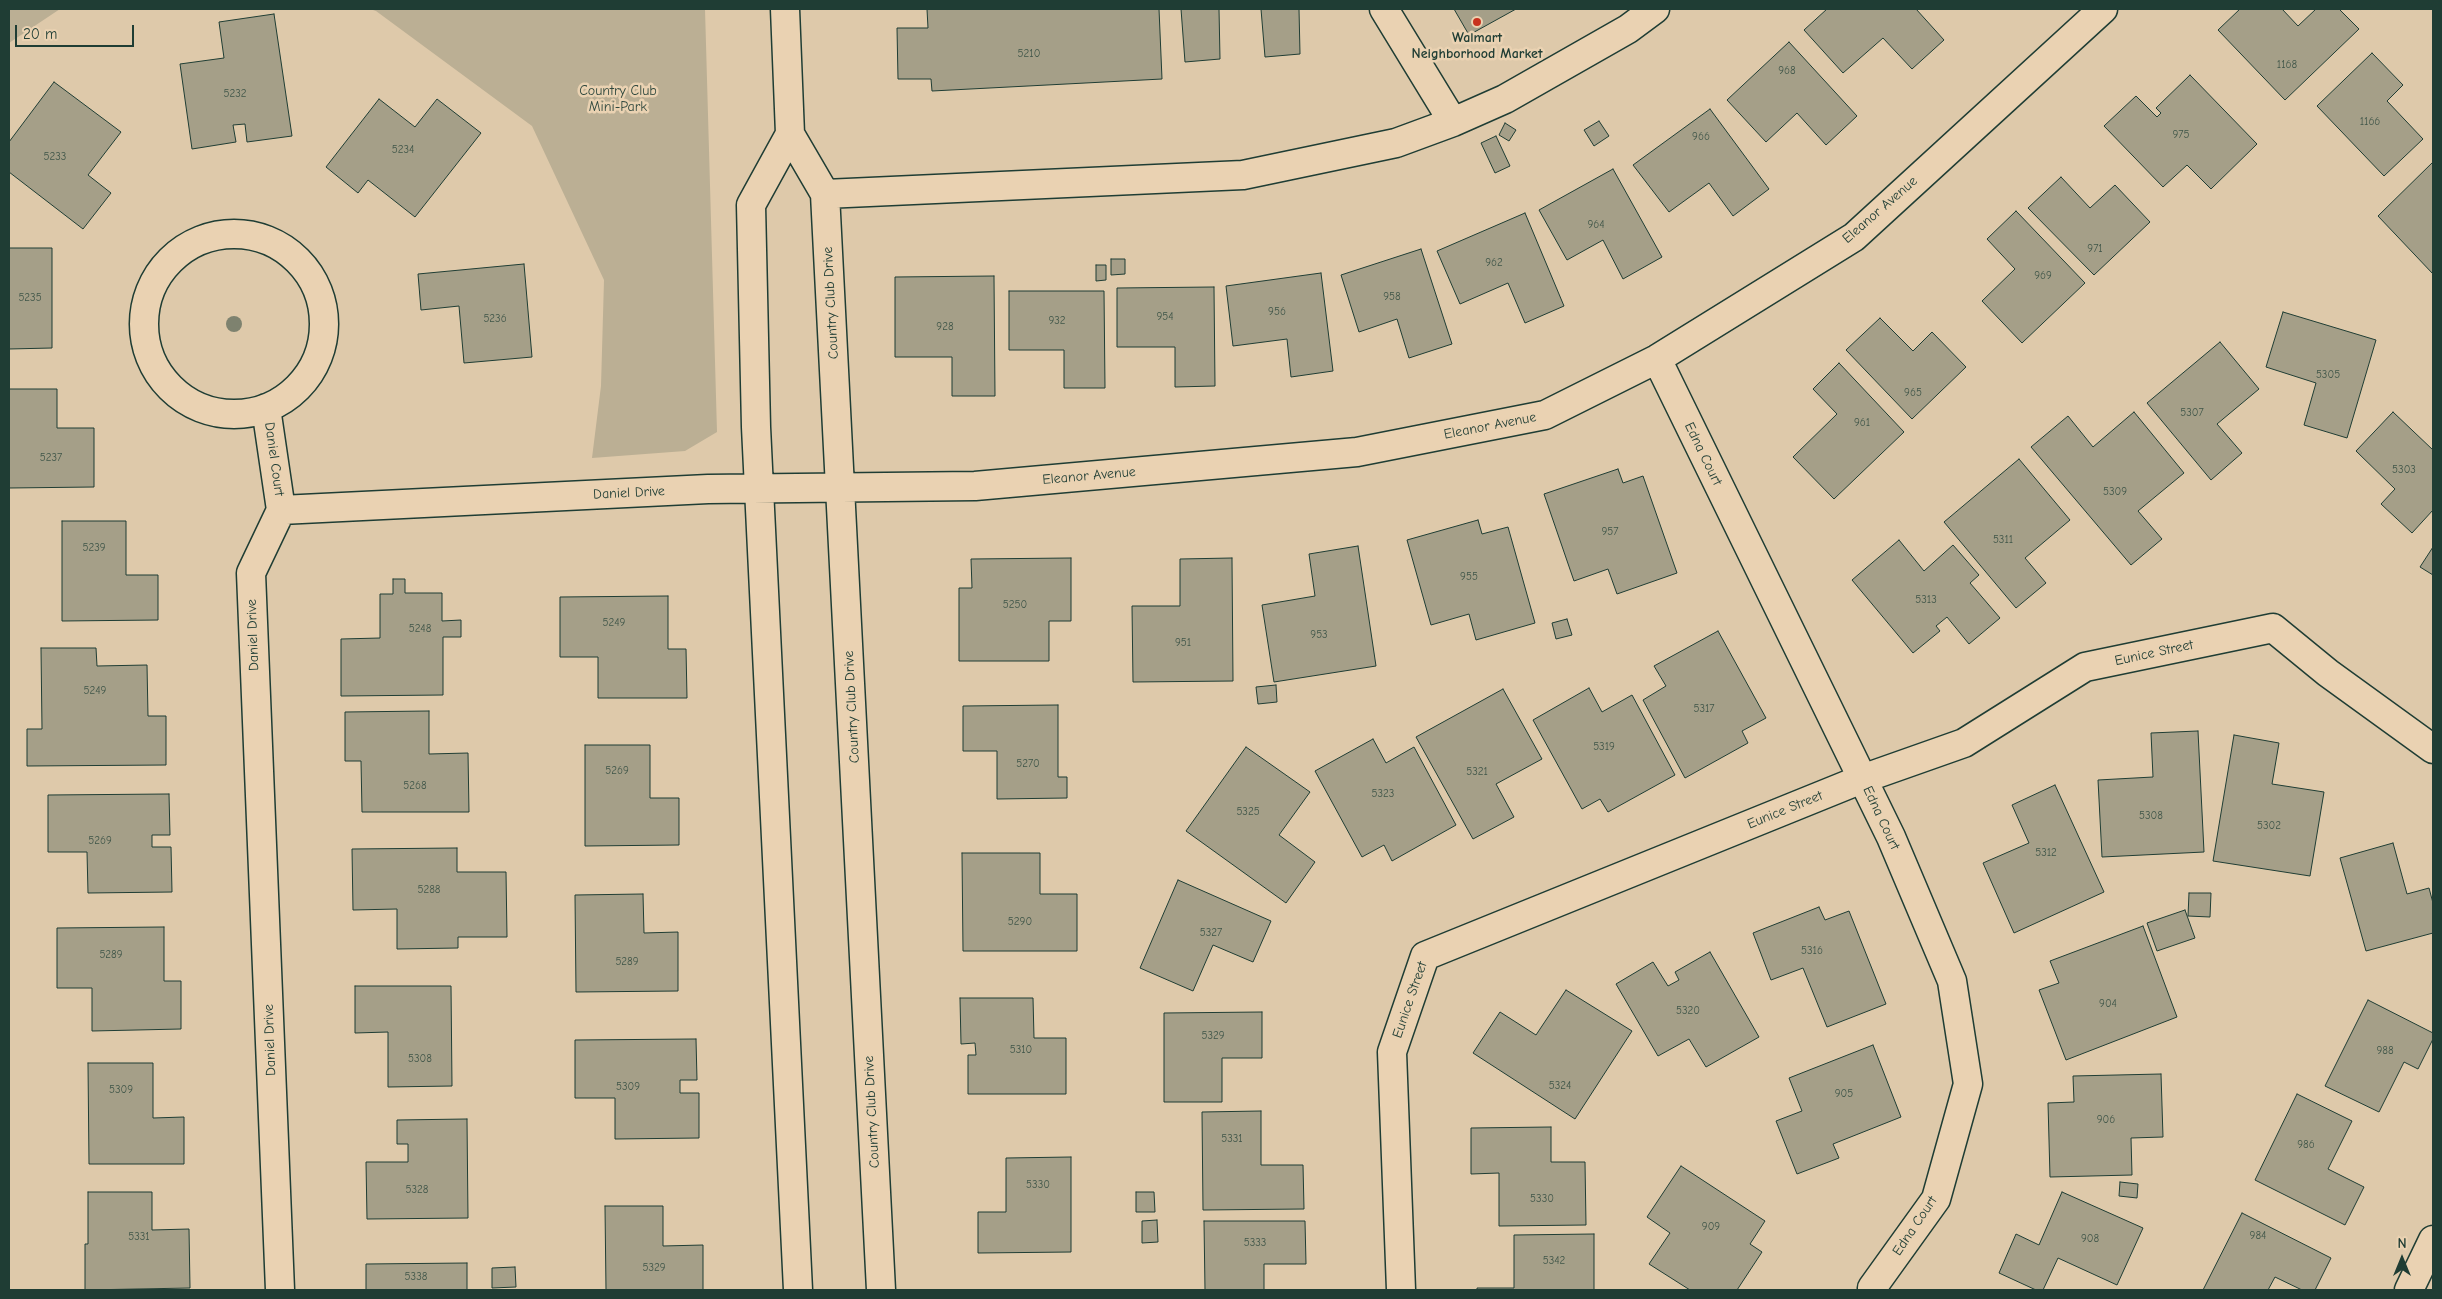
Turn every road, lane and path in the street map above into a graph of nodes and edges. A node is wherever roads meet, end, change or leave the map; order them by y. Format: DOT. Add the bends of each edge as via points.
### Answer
graph roads {
  1 [pos="785,9"];
  2 [pos="1384,9"];
  3 [pos="1655,9"];
  4 [pos="2103,9"];
  5 [pos="1453,122"];
  6 [pos="790,134"];
  7 [pos="825,194"];
  8 [pos="1657,359"];
  9 [pos="266,408"];
  10 [pos="804,487"];
  11 [pos="840,487"];
  12 [pos="760,488"];
  13 [pos="281,510"];
  14 [pos="2433,749"];
  15 [pos="1862,779"];
  16 [pos="2433,1240"];
  17 [pos="1872,1288"];
  18 [pos="280,1290"];
  19 [pos="798,1290"];
  20 [pos="881,1290"];
  21 [pos="1401,1290"];
  22 [pos="2409,1290"];
  1 -- 6 [label="street, Country Club Drive"];
  2 -- 5 [label="street"];
  3 -- 5 [label="street" via="1628,29 1529,85"];
  4 -- 8 [label="street, Eleanor Avenue" via="1854,237"];
  5 -- 7 [label="street" via="1396,143 1243,175"];
  6 -- 7 [label="street, Country Club Drive"];
  6 -- 12 [label="street" via="751,205"];
  7 -- 11 [label="street, Country Club Drive"];
  8 -- 11 [label="street, Eleanor Avenue" via="1545,415 1356,452 976,486"];
  8 -- 15 [label="street, Edna Court"];
  9 -- 9 [label="street, Daniel Court" via="302,385 314,367 322,347 323,304 314,281 301,262 283,247 245,234 214,235 192,244 172,258 157,275 144,315 146,348 157,371 172,390 193,404 242,414"];
  9 -- 13 [label="street, Daniel Court"];
  10 -- 11 [label="street, Eleanor Avenue"];
  10 -- 12 [label="street, Daniel Drive"];
  11 -- 20 [label="street, Country Club Drive"];
  12 -- 13 [label="street, Daniel Drive"];
  12 -- 19 [label="street"];
  13 -- 18 [label="street, Daniel Drive" via="251,573"];
  14 -- 15 [label="street, Eunice Street" via="2328,673 2273,628 2085,667 1964,743"];
  15 -- 17 [label="street, Edna Court" via="1891,837 1952,981 1968,1084 1936,1199"];
  15 -- 21 [label="street, Eunice Street" via="1425,956 1392,1052"];
  16 -- 22 [label="street"];
}
